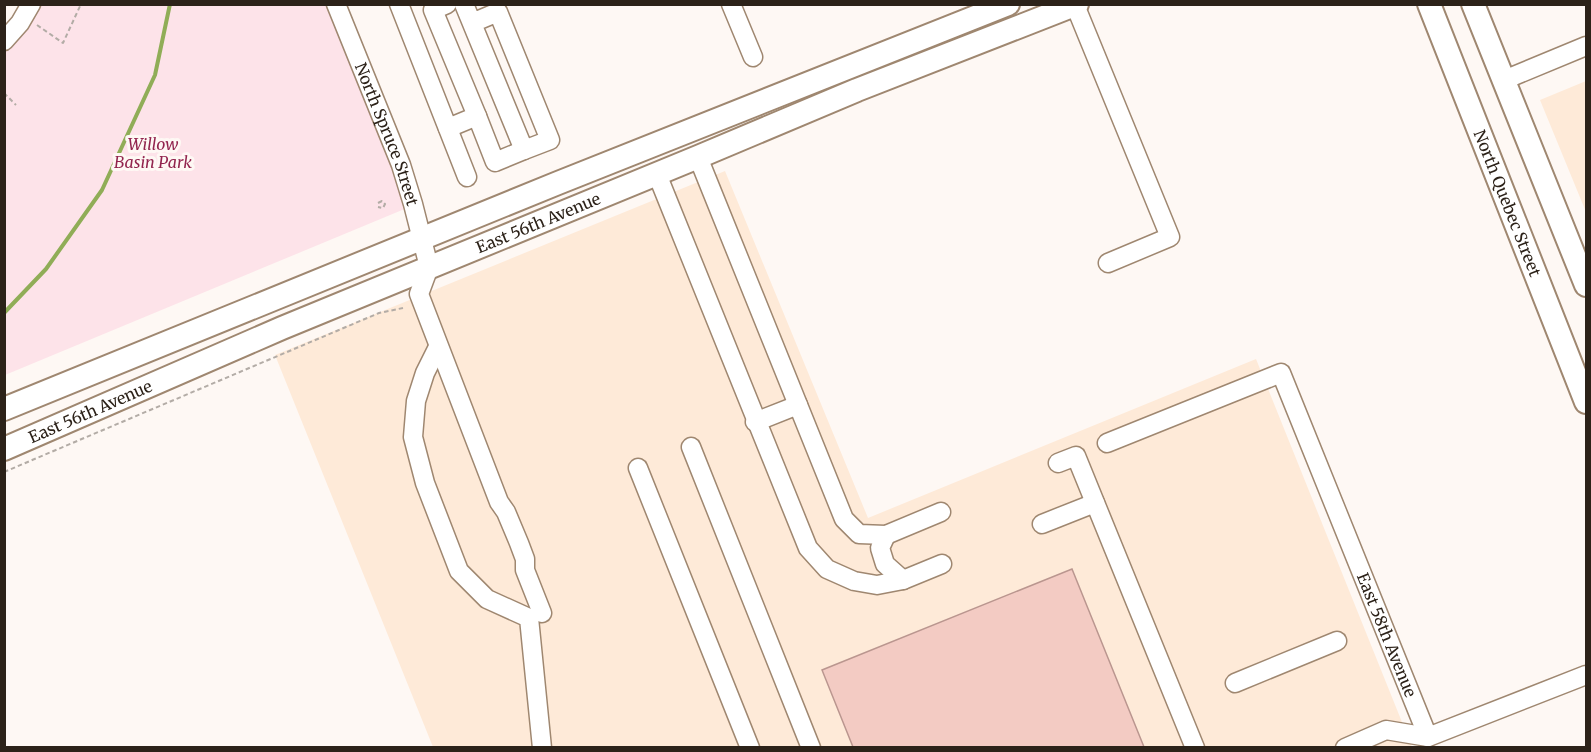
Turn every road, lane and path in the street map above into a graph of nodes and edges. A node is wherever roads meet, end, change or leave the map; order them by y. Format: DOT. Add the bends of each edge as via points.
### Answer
graph roads {
  1 [pos="31,4"];
  2 [pos="81,4"];
  3 [pos="336,4"];
  4 [pos="399,4"];
  5 [pos="447,4"];
  6 [pos="464,4"];
  7 [pos="731,4"];
  8 [pos="1008,4"];
  9 [pos="1421,4"];
  10 [pos="1429,4"];
  11 [pos="1473,4"];
  12 [pos="1076,5"];
  13 [pos="472,23"];
  14 [pos="37,25"];
  15 [pos="4,41"];
  16 [pos="1587,46"];
  17 [pos="1447,51"];
  18 [pos="753,57"];
  19 [pos="1504,80"];
  20 [pos="4,93"];
  21 [pos="16,105"];
  22 [pos="477,116"];
  23 [pos="448,128"];
  24 [pos="524,150"];
  25 [pos="698,157"];
  26 [pos="657,174"];
  27 [pos="467,177"];
  28 [pos="391,201"];
  29 [pos="378,203"];
  30 [pos="385,204"];
  31 [pos="378,207"];
  32 [pos="422,238"];
  33 [pos="1108,263"];
  34 [pos="429,267"];
  35 [pos="1587,285"];
  36 [pos="403,308"];
  37 [pos="438,347"];
  38 [pos="1587,402"];
  39 [pos="798,405"];
  40 [pos="4,409"];
  41 [pos="755,422"];
  42 [pos="1107,443"];
  43 [pos="691,447"];
  44 [pos="4,449"];
  45 [pos="1058,464"];
  46 [pos="638,468"];
  47 [pos="4,472"];
  48 [pos="1095,503"];
  49 [pos="941,512"];
  50 [pos="1042,524"];
  51 [pos="886,535"];
  52 [pos="942,564"];
  53 [pos="903,580"];
  54 [pos="542,613"];
  55 [pos="1337,641"];
  56 [pos="1587,675"];
  57 [pos="1235,683"];
  58 [pos="1428,737"];
  59 [pos="542,747"];
  60 [pos="750,747"];
  61 [pos="811,747"];
  62 [pos="1195,747"];
  63 [pos="1345,747"];
  1 -- 15 [label="street"];
  2 -- 14 [label="path" via="63,43"];
  3 -- 32 [label="street, North Spruce Street" via="401,165"];
  4 -- 23 [label="street"];
  5 -- 22 [label="street" via="434,10"];
  6 -- 13 [label="street"];
  7 -- 18 [label="street"];
  8 -- 32 [label="main road, East 56th Avenue"];
  9 -- 17 [label="main road"];
  10 -- 17 [label="main road, North Quebec Street"];
  11 -- 19 [label="main road"];
  12 -- 25 [label="main road, East 56th Avenue" via="856,90"];
  12 -- 33 [label="street" via="1170,237"];
  13 -- 24 [label="street"];
  13 -- 24 [label="street" via="498,12 550,140"];
  16 -- 19 [label="street"];
  17 -- 38 [label="main road, North Quebec Street"];
  19 -- 35 [label="main road"];
  20 -- 21 [label="path"];
  22 -- 23 [label="street"];
  22 -- 24 [label="street" via="495,162"];
  23 -- 27 [label="street"];
  25 -- 26 [label="main road, East 56th Avenue"];
  25 -- 39 [label="street"];
  26 -- 34 [label="main road, East 56th Avenue"];
  26 -- 41 [label="street"];
  28 -- 30 [label="path"];
  29 -- 30 [label="path"];
  30 -- 31 [label="path"];
  32 -- 34 [label="street, North Spruce Street"];
  32 -- 40 [label="main road, East 56th Avenue"];
  34 -- 37 [label="street" via="418,294"];
  34 -- 44 [label="main road, East 56th Avenue"];
  36 -- 47 [label="path" via="379,314"];
  37 -- 54 [label="street" via="519,543"];
  37 -- 59 [label="street" via="416,401 413,437 425,483 459,571 487,599 529,618"];
  39 -- 41 [label="street"];
  39 -- 51 [label="street" via="844,519 859,534"];
  41 -- 53 [label="street" via="808,548 827,569 854,581 877,585"];
  42 -- 58 [label="street, East 58th Avenue" via="1281,373"];
  43 -- 61 [label="street"];
  45 -- 48 [label="street" via="1076,456"];
  46 -- 60 [label="street"];
  48 -- 50 [label="street"];
  48 -- 62 [label="street"];
  49 -- 51 [label="street"];
  51 -- 53 [label="street" via="880,549 885,564"];
  52 -- 53 [label="street"];
  55 -- 57 [label="street"];
  56 -- 58 [label="street"];
  58 -- 63 [label="street" via="1386,730"];
}
